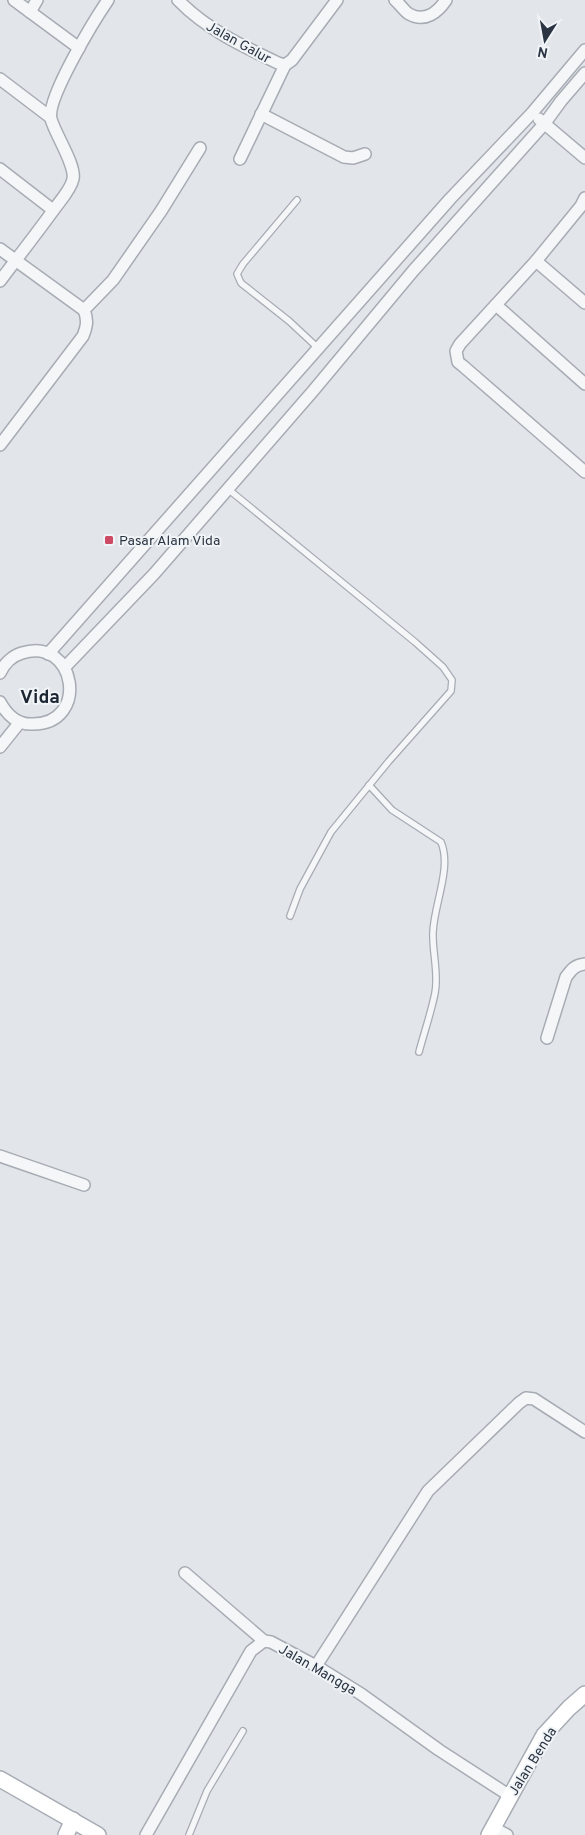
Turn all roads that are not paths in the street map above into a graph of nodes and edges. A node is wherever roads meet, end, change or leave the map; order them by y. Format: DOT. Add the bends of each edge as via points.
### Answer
graph roads {
  1 [pos="14,0"];
  2 [pos="37,0"];
  3 [pos="108,0"];
  4 [pos="178,0"];
  5 [pos="337,0"];
  6 [pos="395,0"];
  7 [pos="446,0"];
  8 [pos="30,12"];
  9 [pos="79,48"];
  10 [pos="585,50"];
  11 [pos="285,64"];
  12 [pos="585,73"];
  13 [pos="0,79"];
  14 [pos="532,113"];
  15 [pos="262,114"];
  16 [pos="50,117"];
  17 [pos="545,123"];
  18 [pos="200,148"];
  19 [pos="365,154"];
  20 [pos="585,158"];
  21 [pos="240,159"];
  22 [pos="0,169"];
  23 [pos="297,200"];
  24 [pos="584,205"];
  25 [pos="54,210"];
  26 [pos="0,249"];
  27 [pos="16,260"];
  28 [pos="536,261"];
  29 [pos="0,281"];
  30 [pos="585,303"];
  31 [pos="496,305"];
  32 [pos="84,310"];
  33 [pos="318,348"];
  34 [pos="585,384"];
  35 [pos="0,445"];
  36 [pos="585,472"];
  37 [pos="228,488"];
  38 [pos="48,654"];
  39 [pos="65,667"];
  40 [pos="0,670"];
  41 [pos="1,709"];
  42 [pos="20,722"];
  43 [pos="0,748"];
  44 [pos="369,785"];
  45 [pos="290,916"];
  46 [pos="585,964"];
  47 [pos="548,1038"];
  48 [pos="419,1052"];
  49 [pos="0,1156"];
  50 [pos="84,1185"];
  51 [pos="585,1432"];
  52 [pos="184,1573"];
  53 [pos="264,1641"];
  54 [pos="316,1666"];
  55 [pos="585,1694"];
  56 [pos="243,1731"];
  57 [pos="0,1779"];
  58 [pos="510,1796"];
  59 [pos="73,1820"];
  60 [pos="497,1832"];
  61 [pos="66,1835"];
  62 [pos="98,1835"];
  63 [pos="146,1835"];
  64 [pos="189,1835"];
  1 -- 8 [label="street"];
  2 -- 8 [label="street"];
  3 -- 9 [label="street"];
  4 -- 11 [label="street, Jalan Galur" via="230,40"];
  5 -- 11 [label="street, Jalan Galur" via="292,60"];
  6 -- 7 [label="street" via="409,14 418,17 438,11"];
  8 -- 9 [label="street"];
  9 -- 16 [label="street"];
  10 -- 14 [label="street"];
  11 -- 15 [label="street"];
  12 -- 17 [label="street"];
  13 -- 16 [label="street"];
  14 -- 17 [label="street"];
  14 -- 33 [label="street" via="450,199"];
  15 -- 19 [label="street" via="344,156 353,158"];
  15 -- 21 [label="street"];
  16 -- 25 [label="street" via="73,170 73,180"];
  17 -- 20 [label="street"];
  17 -- 37 [label="street" via="413,271"];
  18 -- 32 [label="street" via="162,211 119,272"];
  22 -- 25 [label="street"];
  23 -- 33 [label="lane" via="237,274 241,283"];
  24 -- 28 [label="street"];
  25 -- 27 [label="street"];
  26 -- 27 [label="street"];
  27 -- 29 [label="street"];
  27 -- 32 [label="street"];
  28 -- 30 [label="street"];
  28 -- 31 [label="street"];
  31 -- 34 [label="street"];
  31 -- 36 [label="street" via="460,344 456,351 458,362"];
  32 -- 35 [label="street" via="87,325 83,336"];
  33 -- 38 [label="street"];
  37 -- 39 [label="street" via="154,574"];
  37 -- 44 [label="lane" via="415,642 452,680 450,691"];
  38 -- 39 [label="street"];
  38 -- 40 [label="street" via="38,651 18,655"];
  39 -- 42 [label="street" via="71,687 70,697 62,711 41,724"];
  41 -- 42 [label="street"];
  42 -- 43 [label="street"];
  44 -- 45 [label="lane" via="331,832 300,889"];
  44 -- 48 [label="lane" via="407,822 441,842 445,851 432,933 435,993"];
  46 -- 47 [label="street" via="572,968 566,977"];
  49 -- 50 [label="street"];
  51 -- 54 [label="street" via="534,1399 526,1398 519,1403 428,1491"];
  52 -- 53 [label="street"];
  53 -- 54 [label="street, Jalan Mangga"];
  53 -- 63 [label="street, Jalan Mangga" via="251,1651"];
  54 -- 58 [label="street, Jalan Mangga"];
  55 -- 58 [label="street, Jalan Benda" via="544,1735"];
  56 -- 64 [label="lane" via="207,1791"];
  57 -- 59 [label="street"];
  58 -- 60 [label="street, Jalan Benda"];
  59 -- 61 [label="street"];
  59 -- 62 [label="street"];
}
